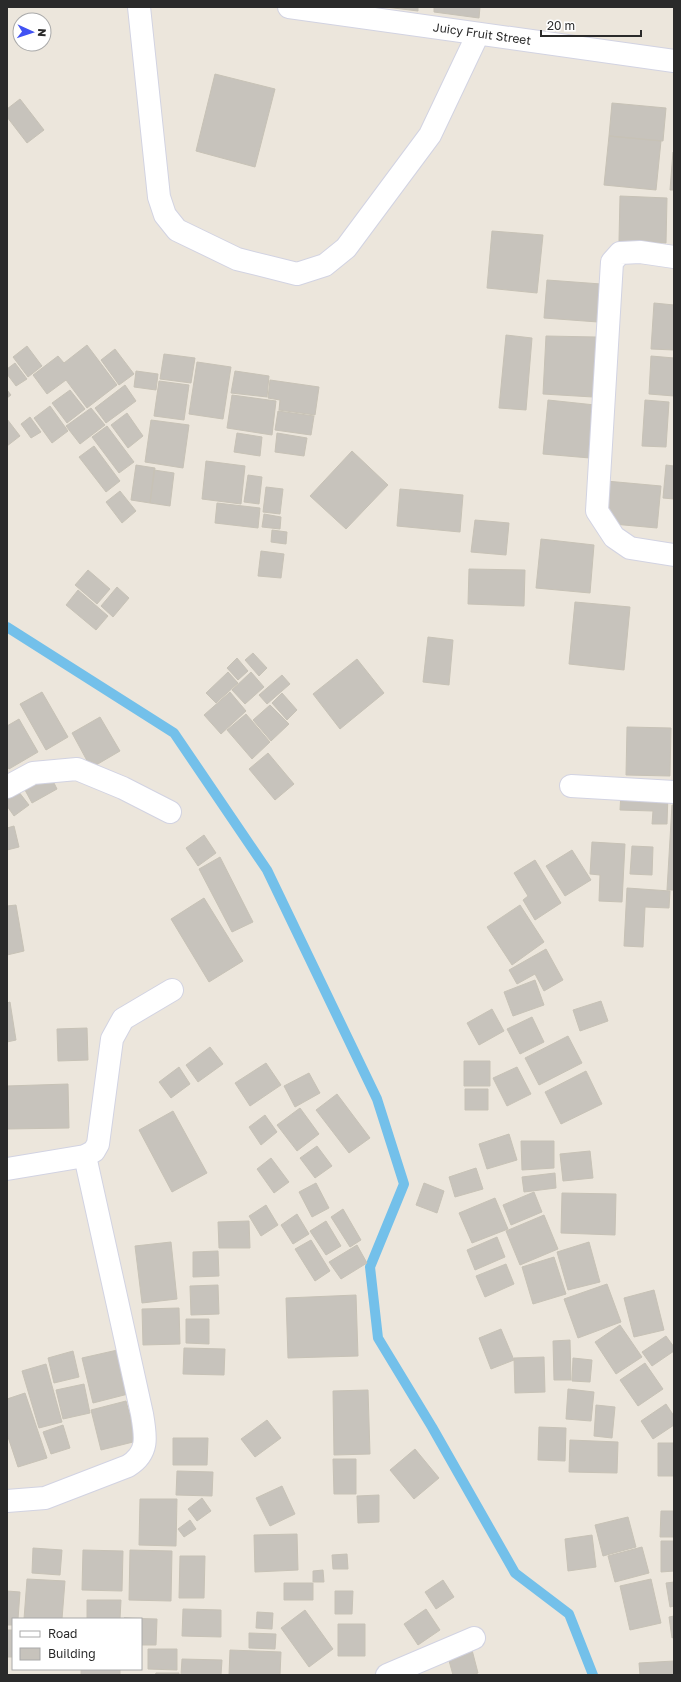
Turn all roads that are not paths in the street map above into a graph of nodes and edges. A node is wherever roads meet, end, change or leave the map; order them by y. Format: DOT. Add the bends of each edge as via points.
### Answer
graph roads {
  1 [pos="139,7"];
  2 [pos="289,7"];
  3 [pos="478,34"];
  4 [pos="674,61"];
  5 [pos="674,257"];
  6 [pos="674,555"];
  7 [pos="571,786"];
  8 [pos="7,787"];
  9 [pos="674,792"];
  10 [pos="170,812"];
  11 [pos="172,990"];
  12 [pos="85,1156"];
  13 [pos="7,1169"];
  14 [pos="7,1501"];
  15 [pos="474,1638"];
  16 [pos="387,1675"];
  1 -- 3 [label="street" via="159,197 165,214 177,230 237,259 298,274 325,265 346,248 430,135"];
  2 -- 3 [label="street, Juicy Fruit Street"];
  3 -- 4 [label="street, Juicy Fruit Street"];
  5 -- 6 [label="street" via="640,252 620,253 612,262 597,511 614,537 630,548"];
  7 -- 9 [label="street"];
  8 -- 10 [label="street" via="33,773 77,769 123,788"];
  11 -- 12 [label="street" via="123,1019 112,1039 98,1144 94,1151"];
  12 -- 13 [label="street"];
  12 -- 14 [label="street" via="146,1434 144,1449 137,1460 128,1466 45,1498"];
  15 -- 16 [label="street"];
}
